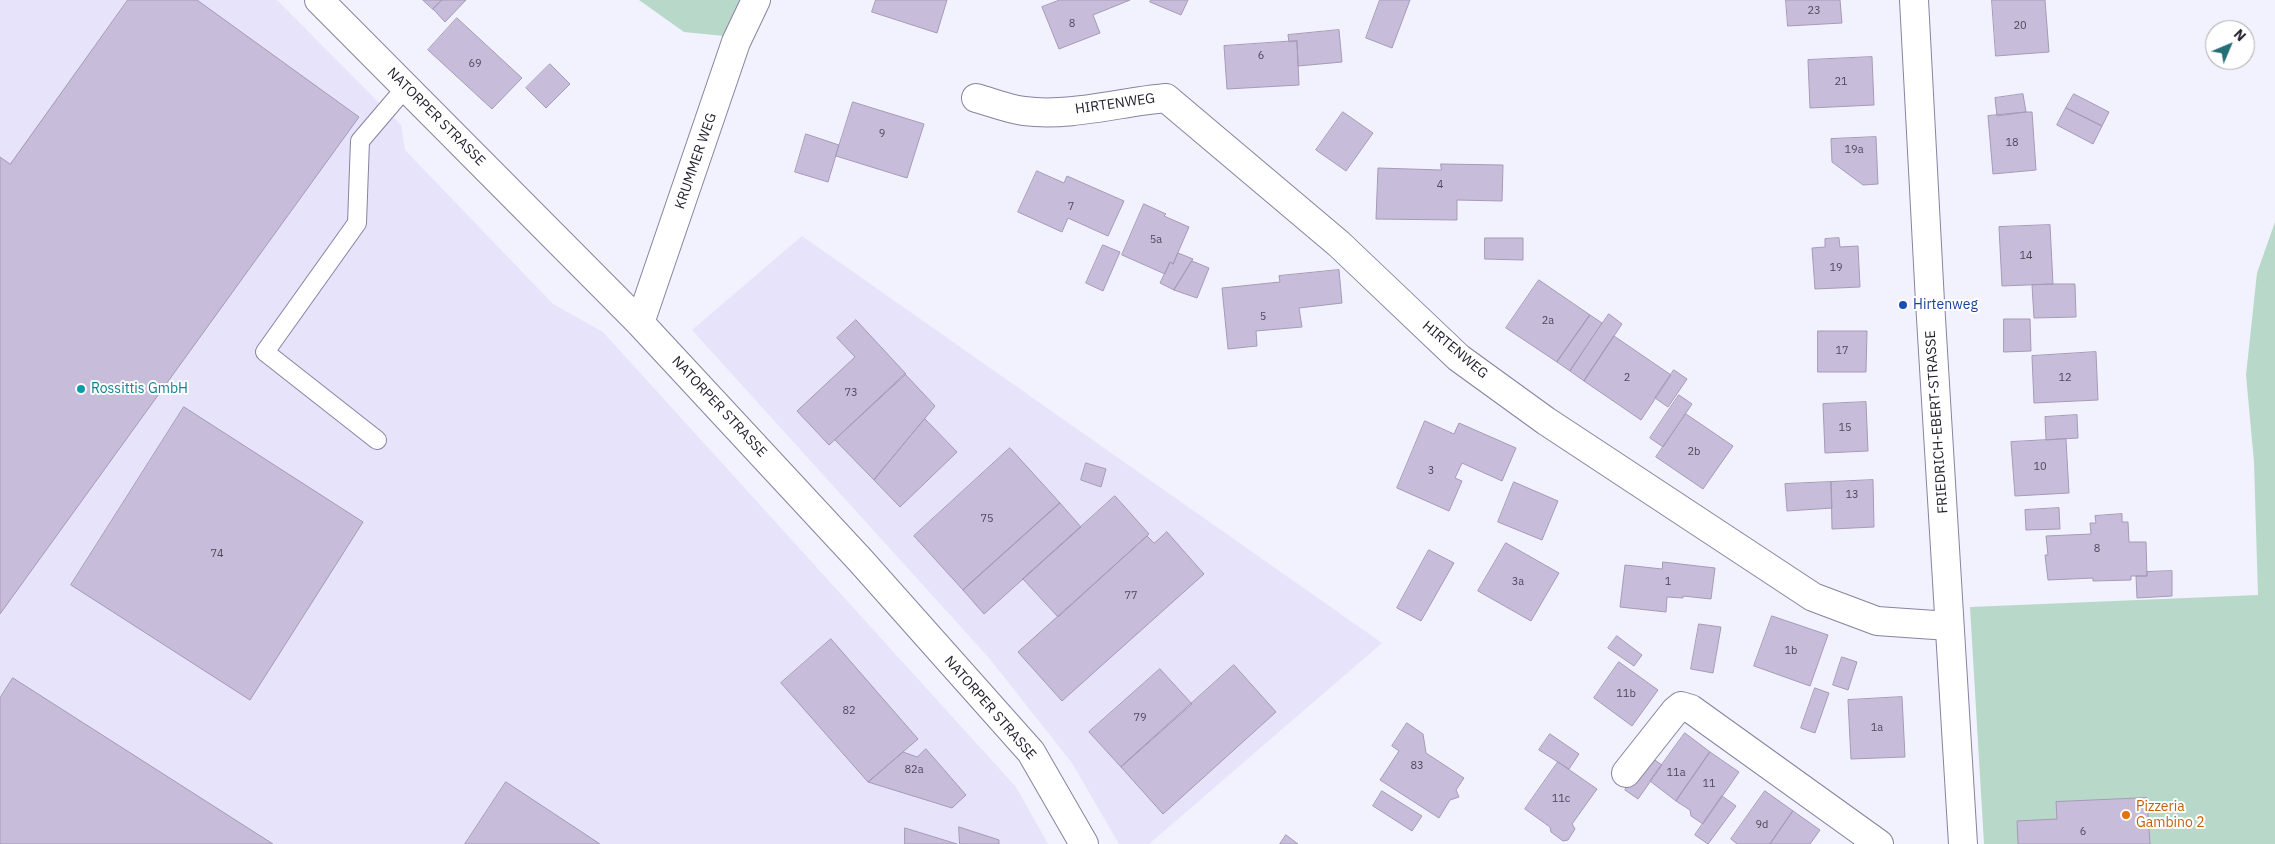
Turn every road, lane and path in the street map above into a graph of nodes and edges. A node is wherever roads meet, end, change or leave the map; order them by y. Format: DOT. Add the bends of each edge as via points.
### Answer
graph roads {
  1 [pos="319,0"];
  2 [pos="756,0"];
  3 [pos="1914,0"];
  4 [pos="406,87"];
  5 [pos="976,98"];
  6 [pos="640,323"];
  7 [pos="377,440"];
  8 [pos="1950,626"];
  9 [pos="1626,772"];
  10 [pos="1084,844"];
  11 [pos="1879,844"];
  12 [pos="1963,844"];
  1 -- 4 [label="street, NATORPER STRASSE"];
  2 -- 6 [label="street, KRUMMER WEG" via="736,42"];
  3 -- 8 [label="street, FRIEDRICH-EBERT-STRASSE"];
  4 -- 6 [label="street, NATORPER STRASSE"];
  4 -- 7 [label="lane" via="360,141 357,223 265,352"];
  5 -- 8 [label="street, HIRTENWEG" via="1025,111 1088,110 1166,98 1338,244 1458,358 1546,421 1813,597 1877,622"];
  6 -- 10 [label="street, NATORPER STRASSE" via="861,561 1031,752"];
  8 -- 12 [label="street, FRIEDRICH-EBERT-STRASSE"];
  9 -- 11 [label="street" via="1681,706 1691,709"];
}
